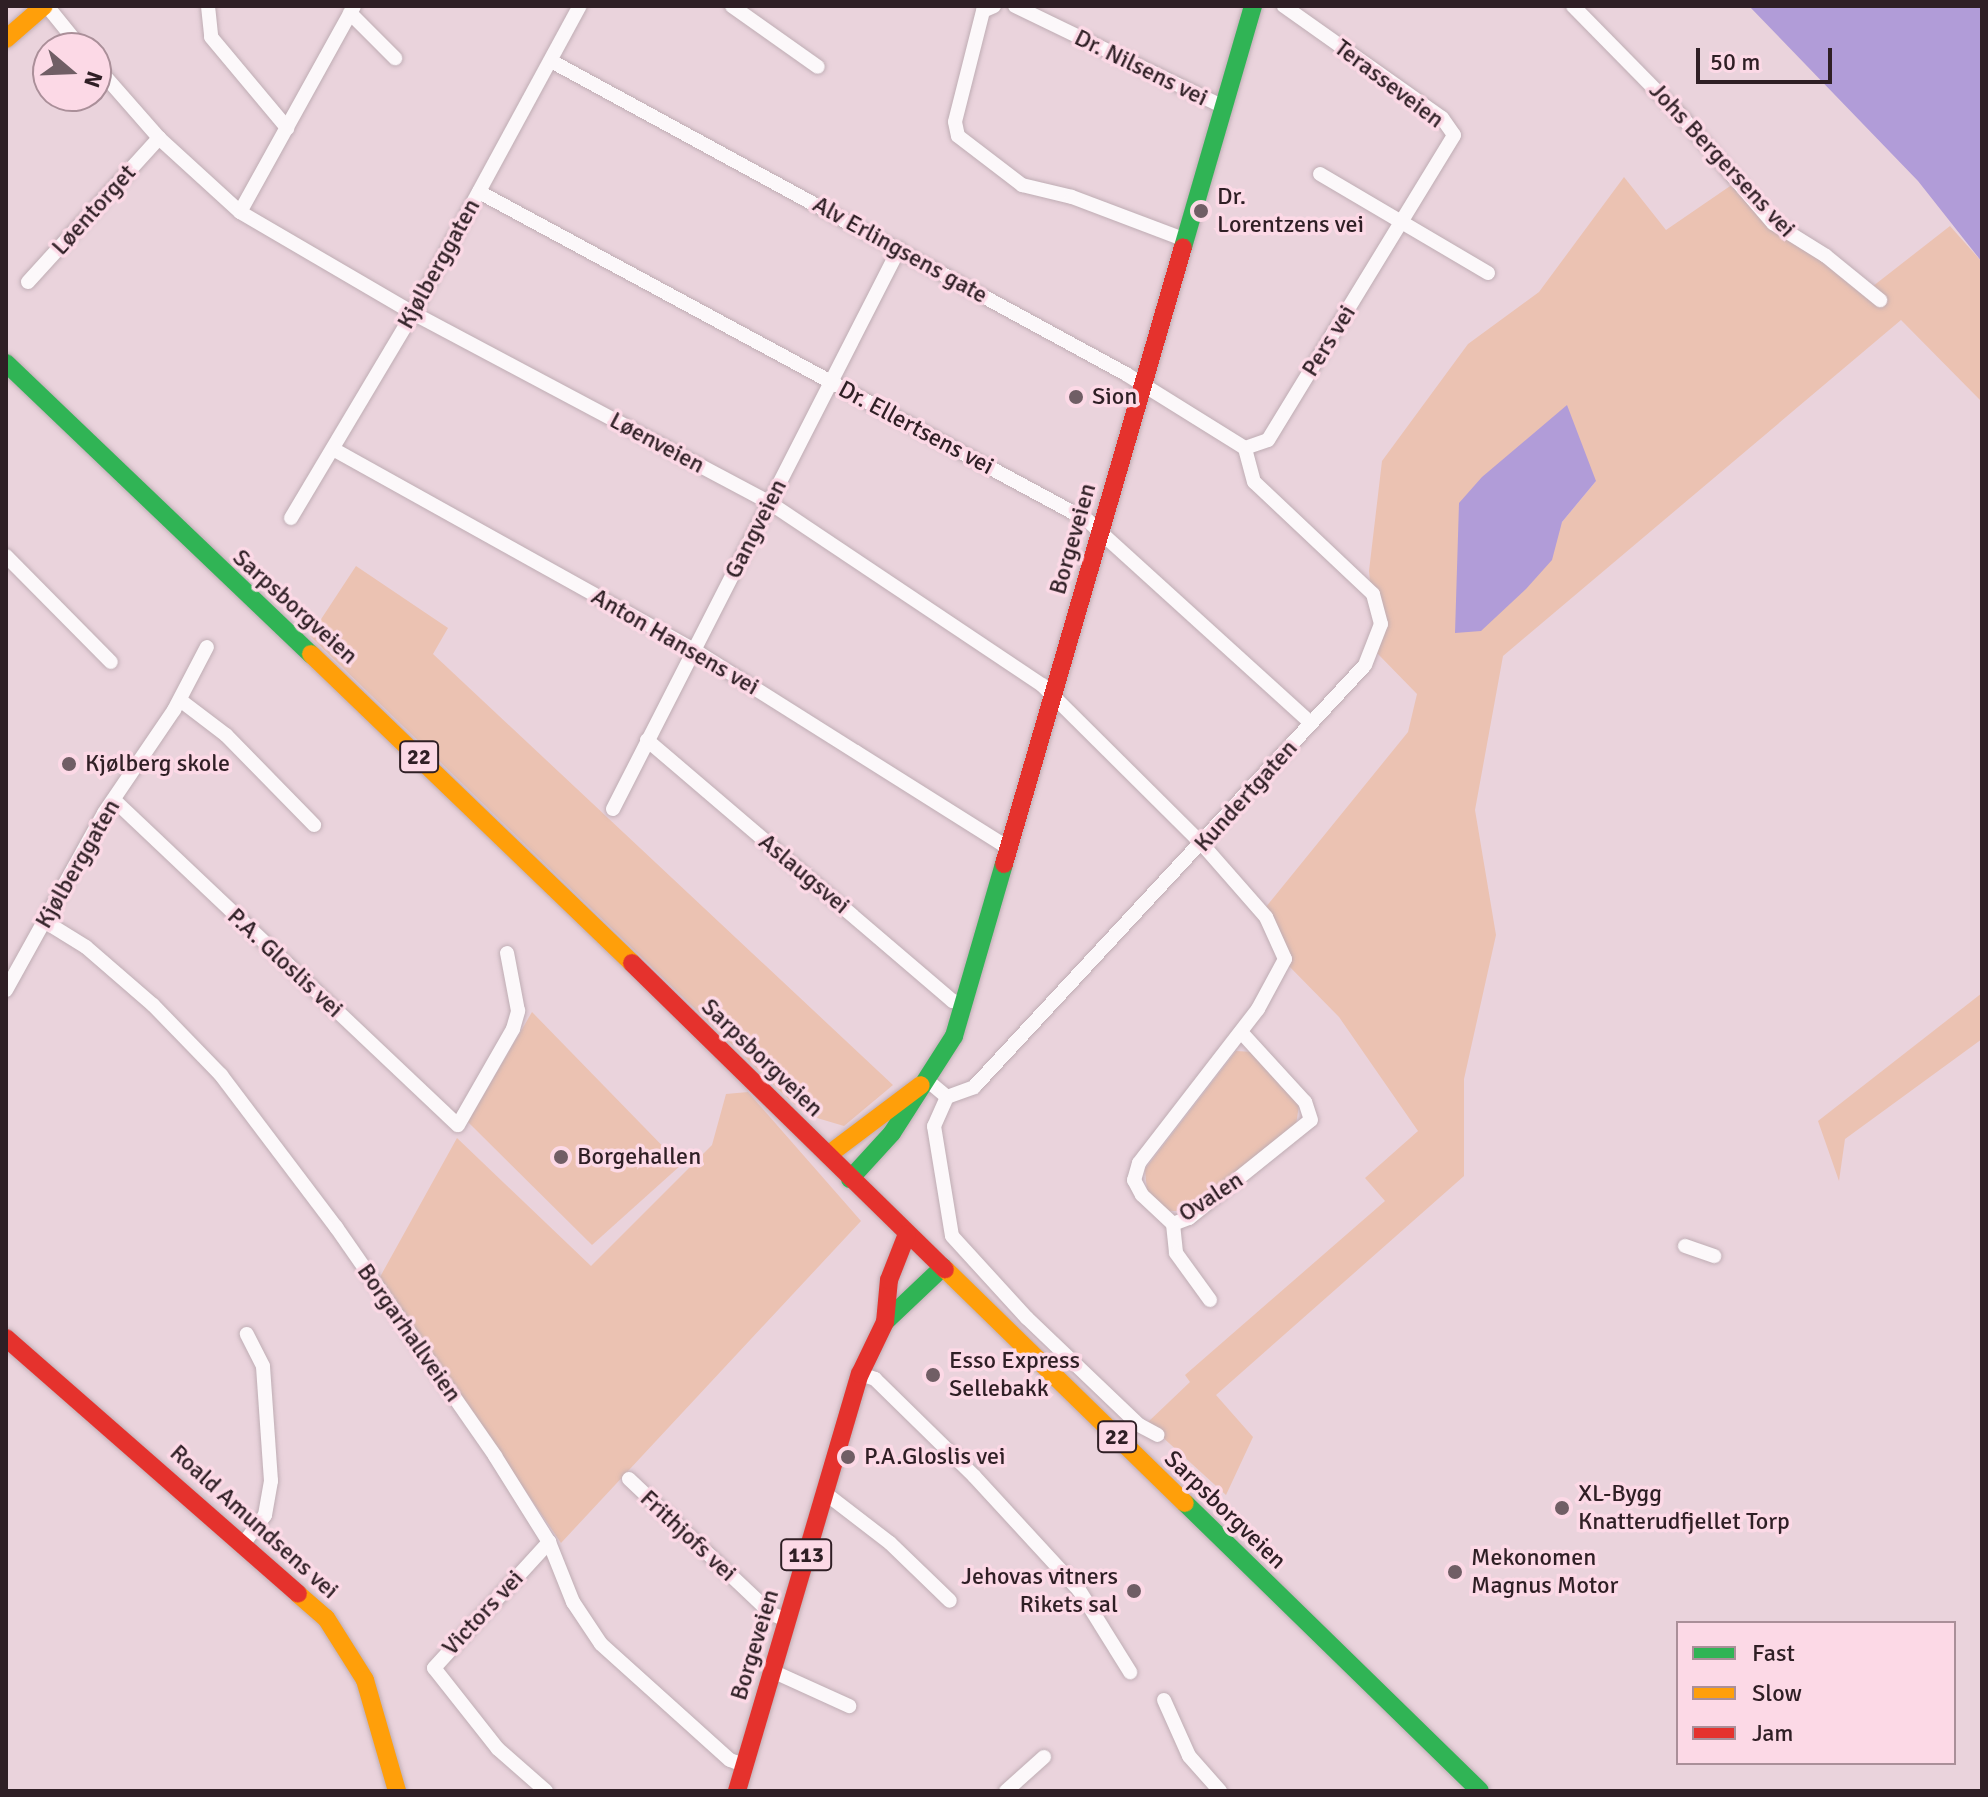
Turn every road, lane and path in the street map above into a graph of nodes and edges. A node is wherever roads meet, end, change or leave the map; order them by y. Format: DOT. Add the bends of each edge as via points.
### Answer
graph roads {
  1 [pos="45,6"];
  2 [pos="208,6"];
  3 [pos="580,6"];
  4 [pos="732,6"];
  5 [pos="1015,6"];
  6 [pos="1253,6"];
  7 [pos="1284,6"];
  8 [pos="1573,6"];
  9 [pos="982,8"];
  10 [pos="352,9"];
  11 [pos="67,32"];
  12 [pos="6,39"];
  13 [pos="395,58"];
  14 [pos="551,61"];
  15 [pos="818,67"];
  16 [pos="112,84"];
  17 [pos="1224,107"];
  18 [pos="287,128"];
  19 [pos="1454,135"];
  20 [pos="159,138"];
  21 [pos="1320,174"];
  22 [pos="479,192"];
  23 [pos="240,212"];
  24 [pos="1404,222"];
  25 [pos="1186,240"];
  26 [pos="899,249"];
  27 [pos="1488,273"];
  28 [pos="28,282"];
  29 [pos="1880,300"];
  30 [pos="413,313"];
  31 [pos="6,363"];
  32 [pos="830,382"];
  33 [pos="1143,385"];
  34 [pos="1245,448"];
  35 [pos="333,449"];
  36 [pos="770,503"];
  37 [pos="291,518"];
  38 [pos="1100,529"];
  39 [pos="6,556"];
  40 [pos="207,647"];
  41 [pos="694,650"];
  42 [pos="111,662"];
  43 [pos="1054,694"];
  44 [pos="180,700"];
  45 [pos="1311,723"];
  46 [pos="647,740"];
  47 [pos="114,800"];
  48 [pos="613,809"];
  49 [pos="314,825"];
  50 [pos="1202,844"];
  51 [pos="1009,848"];
  52 [pos="44,921"];
  53 [pos="507,953"];
  54 [pos="6,990"];
  55 [pos="964,1004"];
  56 [pos="1241,1032"];
  57 [pos="928,1081"];
  58 [pos="947,1097"];
  59 [pos="828,1155"];
  60 [pos="850,1179"];
  61 [pos="1173,1224"];
  62 [pos="907,1234"];
  63 [pos="1685,1246"];
  64 [pos="1714,1256"];
  65 [pos="943,1267"];
  66 [pos="1210,1300"];
  67 [pos="885,1322"];
  68 [pos="247,1334"];
  69 [pos="6,1338"];
  70 [pos="860,1374"];
  71 [pos="1158,1435"];
  72 [pos="629,1479"];
  73 [pos="825,1493"];
  74 [pos="549,1542"];
  75 [pos="244,1543"];
  76 [pos="950,1601"];
  77 [pos="787,1620"];
  78 [pos="772,1671"];
  79 [pos="1130,1672"];
  80 [pos="1164,1700"];
  81 [pos="849,1706"];
  82 [pos="1044,1757"];
  83 [pos="744,1765"];
  84 [pos="397,1791"];
  85 [pos="546,1791"];
  86 [pos="737,1791"];
  87 [pos="1006,1791"];
  88 [pos="1220,1791"];
  89 [pos="1480,1791"];
  1 -- 11 [label="street"];
  1 -- 12 [label="main road"];
  2 -- 18 [label="street" via="211,37"];
  3 -- 14 [label="street, Kjølberggaten"];
  4 -- 15 [label="street"];
  5 -- 17 [label="street, Dr. Nilsens vei"];
  6 -- 17 [label="main road, Borgeveien"];
  7 -- 19 [label="street, Terasseveien" via="1442,118"];
  8 -- 29 [label="street, Johs Bergersens vei" via="1673,106 1773,223 1826,256"];
  9 -- 25 [label="street" via="955,122 958,136 1022,185 1072,197"];
  10 -- 13 [label="street"];
  10 -- 18 [label="street"];
  14 -- 22 [label="street, Kjølberggaten"];
  14 -- 26 [label="street, Alv Erlingsens gate"];
  16 -- 20 [label="street, Løenveien"];
  17 -- 25 [label="main road, Borgeveien"];
  18 -- 23 [label="street"];
  19 -- 24 [label="street, Pers vei"];
  20 -- 23 [label="street, Løenveien"];
  20 -- 28 [label="street, Løentorget"];
  21 -- 24 [label="street"];
  22 -- 30 [label="street, Kjølberggaten"];
  22 -- 32 [label="street, Dr. Ellertsens vei"];
  23 -- 30 [label="street, Løenveien"];
  24 -- 27 [label="street"];
  24 -- 34 [label="street, Pers vei" via="1268,440"];
  25 -- 33 [label="main road, Borgeveien"];
  26 -- 32 [label="street, Gangveien"];
  26 -- 33 [label="street, Alv Erlingsens gate"];
  30 -- 35 [label="street, Kjølberggaten"];
  30 -- 36 [label="street, Løenveien"];
  31 -- 59 [label="main road, Sarpsborgveien / 22"];
  32 -- 36 [label="street, Gangveien"];
  32 -- 38 [label="street, Dr. Ellertsens vei"];
  33 -- 34 [label="street, Alv Erlingsens gate"];
  33 -- 38 [label="main road, Borgeveien"];
  34 -- 45 [label="street, Kundertgaten" via="1254,482 1373,594 1381,624 1365,665"];
  35 -- 37 [label="street, Kjølberggaten"];
  35 -- 41 [label="street, Anton Hansens vei"];
  36 -- 41 [label="street, Gangveien"];
  36 -- 43 [label="street, Løenveien"];
  38 -- 43 [label="main road, Borgeveien"];
  38 -- 45 [label="street, Dr. Ellertsens vei"];
  39 -- 42 [label="street"];
  40 -- 44 [label="street, Kjølberggaten"];
  41 -- 46 [label="street, Gangveien"];
  41 -- 51 [label="street, Anton Hansens vei"];
  43 -- 50 [label="street, Løenveien"];
  43 -- 51 [label="main road, Borgeveien"];
  44 -- 47 [label="street, Kjølberggaten"];
  44 -- 49 [label="street" via="226,735"];
  45 -- 50 [label="street, Kundertgaten"];
  46 -- 48 [label="street, Gangveien"];
  46 -- 55 [label="street, Aslaugsvei" via="953,1001"];
  47 -- 52 [label="street, Kjølberggaten"];
  47 -- 53 [label="street, P.A. Gloslis vei" via="458,1125 513,1029 518,1011"];
  50 -- 56 [label="street, Ovalen" via="1266,917 1283,946 1280,975"];
  50 -- 58 [label="street, Kundertgaten" via="974,1087"];
  51 -- 55 [label="main road, Borgeveien"];
  52 -- 54 [label="street, Kjølberggaten"];
  52 -- 74 [label="street, Borgarhallveien" via="86,947 153,1005 221,1075 336,1227"];
  55 -- 57 [label="main road, Borgeveien" via="945,1057"];
  56 -- 61 [label="street, Ovalen" via="1139,1163 1134,1180 1142,1195"];
  56 -- 61 [label="street, Ovalen" via="1305,1102 1311,1120 1201,1209"];
  57 -- 58 [label="street"];
  57 -- 59 [label="main road, Borgeveien" via="875,1115"];
  57 -- 60 [label="main road, Borgeveien" via="892,1133"];
  58 -- 71 [label="street" via="934,1126 952,1236 1027,1318 1139,1425"];
  59 -- 60 [label="main road, Sarpsborgveien / 22"];
  60 -- 62 [label="main road, Sarpsborgveien / 22"];
  61 -- 66 [label="street" via="1176,1253"];
  62 -- 65 [label="main road, Sarpsborgveien / 22"];
  62 -- 67 [label="main road, Borgeveien / 113" via="889,1280"];
  63 -- 64 [label="street"];
  65 -- 67 [label="main road, Borgeveien / 113"];
  65 -- 89 [label="main road, Sarpsborgveien / 22"];
  67 -- 70 [label="main road, Borgeveien / 113"];
  68 -- 75 [label="street" via="263,1366 271,1481 265,1515"];
  69 -- 75 [label="main road, Roald Amundsens vei"];
  70 -- 73 [label="main road, Borgeveien / 113"];
  70 -- 79 [label="street" via="875,1379 963,1465 1079,1590"];
  72 -- 77 [label="street, Frithjofs vei" via="772,1614"];
  73 -- 76 [label="street" via="890,1543"];
  73 -- 77 [label="main road, Borgeveien / 113"];
  74 -- 83 [label="street, Borgarhallveien" via="573,1602 601,1644 730,1760"];
  74 -- 85 [label="street, Victors vei" via="434,1668 498,1749"];
  75 -- 84 [label="main road, Roald Amundsens vei" via="311,1601 349,1651 380,1719"];
  77 -- 78 [label="main road, Borgeveien / 113"];
  78 -- 81 [label="street"];
  78 -- 83 [label="main road, Borgeveien / 113"];
  80 -- 88 [label="street" via="1189,1756"];
  82 -- 87 [label="street"];
  83 -- 86 [label="main road, Borgeveien / 113"];
}
